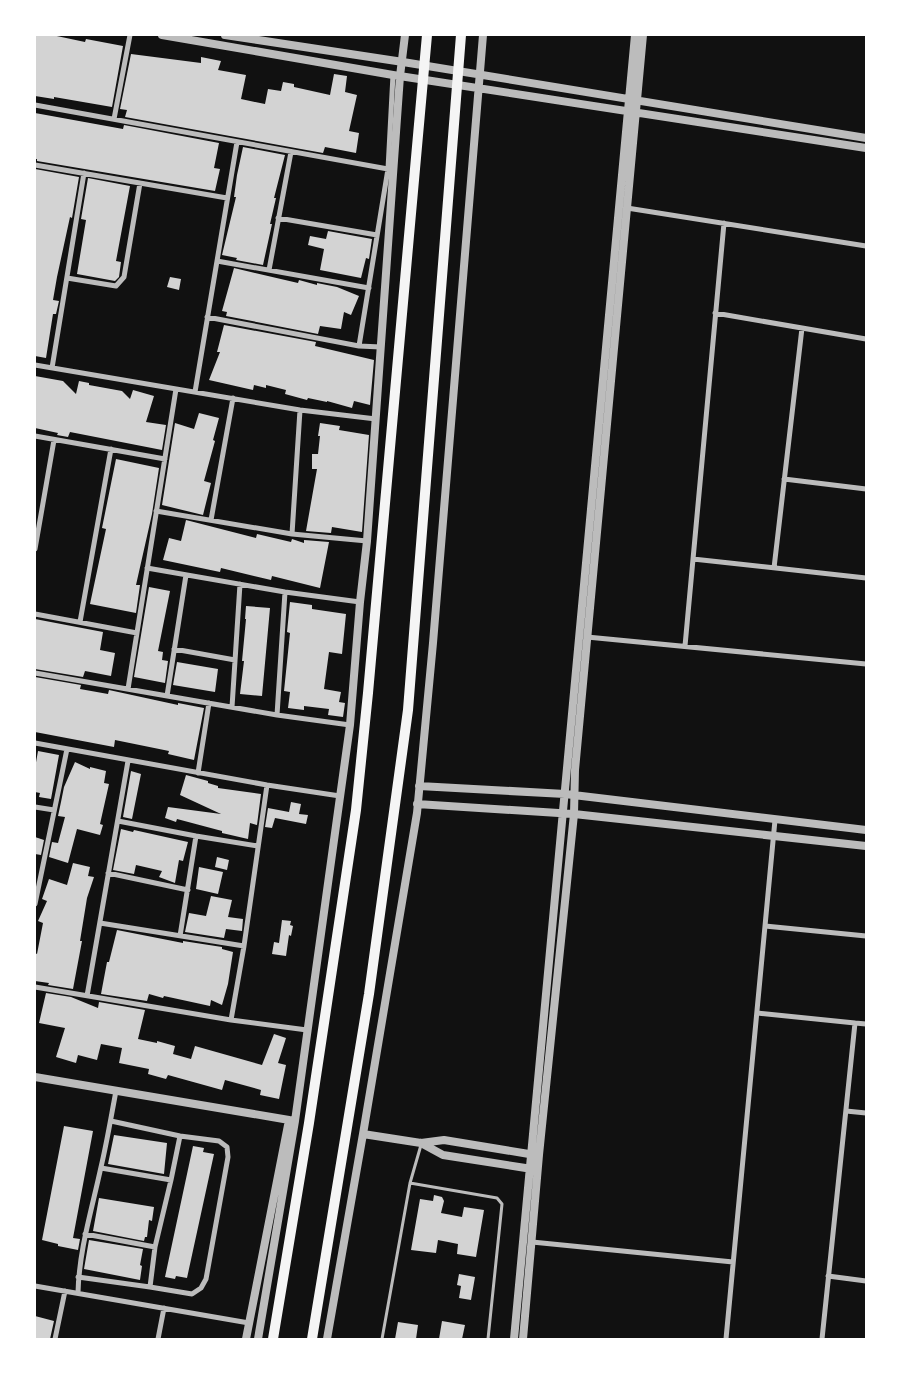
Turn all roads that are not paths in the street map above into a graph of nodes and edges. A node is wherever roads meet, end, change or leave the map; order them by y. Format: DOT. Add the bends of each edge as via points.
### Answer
graph roads {
  1 [pos="130,35"];
  2 [pos="162,35"];
  3 [pos="225,35"];
  4 [pos="405,35"];
  5 [pos="427,35"];
  6 [pos="461,35"];
  7 [pos="483,35"];
  8 [pos="635,35"];
  9 [pos="643,35"];
  10 [pos="402,62"];
  11 [pos="396,75"];
  12 [pos="480,76"];
  13 [pos="479,88"];
  14 [pos="633,100"];
  15 [pos="35,104"];
  16 [pos="632,112"];
  17 [pos="114,119"];
  18 [pos="866,138"];
  19 [pos="237,142"];
  20 [pos="866,148"];
  21 [pos="291,152"];
  22 [pos="35,165"];
  23 [pos="388,170"];
  24 [pos="84,173"];
  25 [pos="140,183"];
  26 [pos="227,198"];
  27 [pos="627,208"];
  28 [pos="278,218"];
  29 [pos="724,223"];
  30 [pos="377,235"];
  31 [pos="866,246"];
  32 [pos="217,261"];
  33 [pos="269,270"];
  34 [pos="67,278"];
  35 [pos="369,288"];
  36 [pos="715,313"];
  37 [pos="207,317"];
  38 [pos="802,328"];
  39 [pos="866,339"];
  40 [pos="359,346"];
  41 [pos="381,347"];
  42 [pos="35,365"];
  43 [pos="52,368"];
  44 [pos="176,389"];
  45 [pos="195,392"];
  46 [pos="234,398"];
  47 [pos="300,410"];
  48 [pos="376,419"];
  49 [pos="35,436"];
  50 [pos="54,440"];
  51 [pos="111,449"];
  52 [pos="165,458"];
  53 [pos="784,479"];
  54 [pos="866,489"];
  55 [pos="156,511"];
  56 [pos="211,520"];
  57 [pos="292,534"];
  58 [pos="367,541"];
  59 [pos="35,549"];
  60 [pos="692,560"];
  61 [pos="147,568"];
  62 [pos="774,568"];
  63 [pos="186,575"];
  64 [pos="866,578"];
  65 [pos="240,584"];
  66 [pos="285,592"];
  67 [pos="360,602"];
  68 [pos="35,614"];
  69 [pos="80,622"];
  70 [pos="137,633"];
  71 [pos="587,637"];
  72 [pos="684,646"];
  73 [pos="174,648"];
  74 [pos="235,660"];
  75 [pos="866,664"];
  76 [pos="35,673"];
  77 [pos="128,689"];
  78 [pos="167,696"];
  79 [pos="208,703"];
  80 [pos="232,707"];
  81 [pos="276,715"];
  82 [pos="350,725"];
  83 [pos="35,743"];
  84 [pos="66,748"];
  85 [pos="128,761"];
  86 [pos="198,773"];
  87 [pos="267,785"];
  88 [pos="419,786"];
  89 [pos="565,794"];
  90 [pos="340,796"];
  91 [pos="575,796"];
  92 [pos="417,804"];
  93 [pos="35,807"];
  94 [pos="54,810"];
  95 [pos="563,813"];
  96 [pos="574,814"];
  97 [pos="775,820"];
  98 [pos="118,821"];
  99 [pos="866,830"];
  100 [pos="773,835"];
  101 [pos="196,836"];
  102 [pos="258,846"];
  103 [pos="866,846"];
  104 [pos="35,865"];
  105 [pos="43,866"];
  106 [pos="108,874"];
  107 [pos="188,890"];
  108 [pos="35,904"];
  109 [pos="100,922"];
  110 [pos="765,926"];
  111 [pos="180,936"];
  112 [pos="866,936"];
  113 [pos="244,946"];
  114 [pos="35,987"];
  115 [pos="87,996"];
  116 [pos="757,1013"];
  117 [pos="232,1020"];
  118 [pos="855,1023"];
  119 [pos="866,1024"];
  120 [pos="307,1030"];
  121 [pos="35,1077"];
  122 [pos="116,1091"];
  123 [pos="846,1111"];
  124 [pos="866,1113"];
  125 [pos="292,1120"];
  126 [pos="111,1121"];
  127 [pos="364,1134"];
  128 [pos="180,1136"];
  129 [pos="421,1143"];
  130 [pos="531,1154"];
  131 [pos="539,1155"];
  132 [pos="101,1168"];
  133 [pos="534,1170"];
  134 [pos="170,1180"];
  135 [pos="410,1183"];
  136 [pos="85,1234"];
  137 [pos="532,1242"];
  138 [pos="155,1247"];
  139 [pos="733,1262"];
  140 [pos="828,1276"];
  141 [pos="78,1278"];
  142 [pos="866,1281"];
  143 [pos="35,1286"];
  144 [pos="150,1287"];
  145 [pos="65,1291"];
  146 [pos="78,1293"];
  147 [pos="164,1308"];
  148 [pos="249,1323"];
  149 [pos="55,1339"];
  150 [pos="158,1339"];
  151 [pos="246,1339"];
  152 [pos="258,1339"];
  153 [pos="273,1339"];
  154 [pos="312,1339"];
  155 [pos="327,1339"];
  156 [pos="382,1339"];
  157 [pos="488,1339"];
  158 [pos="514,1339"];
  159 [pos="523,1339"];
  160 [pos="726,1339"];
  161 [pos="822,1339"];
  1 -- 17 [label="street"];
  2 -- 11 [label="street"];
  3 -- 10 [label="street"];
  4 -- 10 [label="street"];
  5 -- 153 [label="highway" via="356,810"];
  6 -- 154 [label="highway" via="408,710 369,994"];
  7 -- 12 [label="street"];
  8 -- 14 [label="street"];
  9 -- 14 [label="street"];
  10 -- 11 [label="street"];
  10 -- 12 [label="street"];
  11 -- 13 [label="street"];
  11 -- 23 [label="street"];
  11 -- 41 [label="street"];
  12 -- 13 [label="street"];
  12 -- 14 [label="street"];
  13 -- 16 [label="street"];
  13 -- 88 [label="street"];
  14 -- 16 [label="street"];
  14 -- 18 [label="street"];
  15 -- 17 [label="street"];
  16 -- 20 [label="street"];
  16 -- 27 [label="street"];
  16 -- 89 [label="street"];
  17 -- 19 [label="street"];
  19 -- 21 [label="street"];
  19 -- 26 [label="street"];
  21 -- 23 [label="street"];
  21 -- 28 [label="street"];
  22 -- 24 [label="street"];
  23 -- 30 [label="street"];
  24 -- 25 [label="street"];
  24 -- 34 [label="street"];
  25 -- 26 [label="street"];
  25 -- 34 [label="street" via="124,277 120,284"];
  26 -- 32 [label="street"];
  27 -- 29 [label="street"];
  27 -- 71 [label="street"];
  28 -- 30 [label="street"];
  28 -- 33 [label="street"];
  29 -- 31 [label="street"];
  29 -- 36 [label="street"];
  30 -- 35 [label="street"];
  32 -- 33 [label="street"];
  32 -- 37 [label="street"];
  33 -- 35 [label="street"];
  34 -- 43 [label="street"];
  35 -- 40 [label="street"];
  36 -- 38 [label="street"];
  36 -- 60 [label="street"];
  37 -- 40 [label="street"];
  37 -- 45 [label="street"];
  38 -- 39 [label="street"];
  38 -- 53 [label="street"];
  40 -- 41 [label="street"];
  41 -- 48 [label="street"];
  42 -- 43 [label="street"];
  43 -- 44 [label="street"];
  44 -- 45 [label="street"];
  44 -- 52 [label="street"];
  45 -- 46 [label="street"];
  46 -- 47 [label="street"];
  46 -- 56 [label="street"];
  47 -- 48 [label="street"];
  47 -- 57 [label="street"];
  48 -- 58 [label="street"];
  49 -- 50 [label="street"];
  50 -- 51 [label="street"];
  50 -- 59 [label="street"];
  51 -- 52 [label="street"];
  51 -- 69 [label="street"];
  52 -- 55 [label="street"];
  53 -- 54 [label="street"];
  53 -- 62 [label="street"];
  55 -- 56 [label="street"];
  55 -- 61 [label="street"];
  56 -- 57 [label="street"];
  57 -- 58 [label="street"];
  58 -- 67 [label="street"];
  60 -- 62 [label="street"];
  60 -- 72 [label="street"];
  61 -- 63 [label="street"];
  61 -- 70 [label="street"];
  62 -- 64 [label="street"];
  63 -- 65 [label="street"];
  63 -- 73 [label="street"];
  65 -- 66 [label="street"];
  65 -- 74 [label="street"];
  66 -- 67 [label="street"];
  66 -- 81 [label="street"];
  67 -- 82 [label="street"];
  68 -- 69 [label="street"];
  69 -- 70 [label="street"];
  70 -- 77 [label="street"];
  71 -- 72 [label="street"];
  71 -- 91 [label="street" via="574,770"];
  72 -- 75 [label="street"];
  73 -- 74 [label="street"];
  73 -- 78 [label="street"];
  74 -- 80 [label="street"];
  76 -- 77 [label="street"];
  77 -- 78 [label="street"];
  78 -- 79 [label="street"];
  79 -- 80 [label="street"];
  79 -- 86 [label="street"];
  80 -- 81 [label="street"];
  81 -- 82 [label="street"];
  82 -- 90 [label="street"];
  83 -- 84 [label="street"];
  84 -- 85 [label="street"];
  84 -- 94 [label="street"];
  85 -- 86 [label="street"];
  85 -- 98 [label="street"];
  86 -- 87 [label="street"];
  87 -- 90 [label="street"];
  87 -- 102 [label="street"];
  88 -- 89 [label="street"];
  88 -- 92 [label="street"];
  89 -- 91 [label="street"];
  89 -- 95 [label="street"];
  90 -- 120 [label="street"];
  91 -- 96 [label="street"];
  91 -- 97 [label="street"];
  92 -- 95 [label="street"];
  92 -- 127 [label="street"];
  93 -- 94 [label="street"];
  94 -- 105 [label="street"];
  95 -- 96 [label="street"];
  95 -- 130 [label="street"];
  96 -- 100 [label="street"];
  96 -- 131 [label="street"];
  97 -- 99 [label="street"];
  97 -- 100 [label="street"];
  98 -- 101 [label="street"];
  98 -- 106 [label="street"];
  100 -- 103 [label="street"];
  100 -- 110 [label="street"];
  101 -- 102 [label="street"];
  101 -- 107 [label="street"];
  102 -- 113 [label="street"];
  104 -- 105 [label="street"];
  105 -- 108 [label="street"];
  106 -- 107 [label="street"];
  106 -- 109 [label="street"];
  107 -- 111 [label="street"];
  109 -- 111 [label="street"];
  109 -- 115 [label="street"];
  110 -- 112 [label="street"];
  110 -- 116 [label="street"];
  111 -- 113 [label="street"];
  113 -- 117 [label="street"];
  114 -- 115 [label="street"];
  115 -- 117 [label="street"];
  116 -- 118 [label="street"];
  116 -- 139 [label="street"];
  117 -- 120 [label="street"];
  118 -- 119 [label="street"];
  118 -- 123 [label="street"];
  120 -- 125 [label="street"];
  121 -- 122 [label="street"];
  122 -- 125 [label="street"];
  122 -- 126 [label="street"];
  123 -- 124 [label="street"];
  123 -- 140 [label="street"];
  125 -- 148 [label="street"];
  125 -- 152 [label="street"];
  126 -- 128 [label="street"];
  126 -- 132 [label="street"];
  127 -- 129 [label="street"];
  127 -- 155 [label="street"];
  128 -- 134 [label="street"];
  128 -- 144 [label="street" via="219,1141 227,1147 228,1157 206,1279 192,1294"];
  129 -- 130 [label="street" via="444,1140"];
  129 -- 133 [label="street" via="443,1155"];
  129 -- 135 [label="lane"];
  130 -- 131 [label="street"];
  130 -- 133 [label="street"];
  131 -- 133 [label="street"];
  132 -- 134 [label="street"];
  132 -- 136 [label="street"];
  133 -- 137 [label="street"];
  133 -- 158 [label="street"];
  134 -- 138 [label="street"];
  135 -- 156 [label="lane"];
  135 -- 157 [label="lane" via="497,1198 502,1204"];
  136 -- 138 [label="street"];
  136 -- 141 [label="street"];
  137 -- 139 [label="street"];
  137 -- 159 [label="street"];
  138 -- 144 [label="street"];
  139 -- 160 [label="street"];
  140 -- 142 [label="street"];
  140 -- 161 [label="street"];
  141 -- 144 [label="street"];
  141 -- 146 [label="street"];
  143 -- 145 [label="street"];
  145 -- 146 [label="street"];
  145 -- 149 [label="street"];
  146 -- 147 [label="street"];
  147 -- 148 [label="street"];
  147 -- 150 [label="street"];
  148 -- 151 [label="street"];
}
